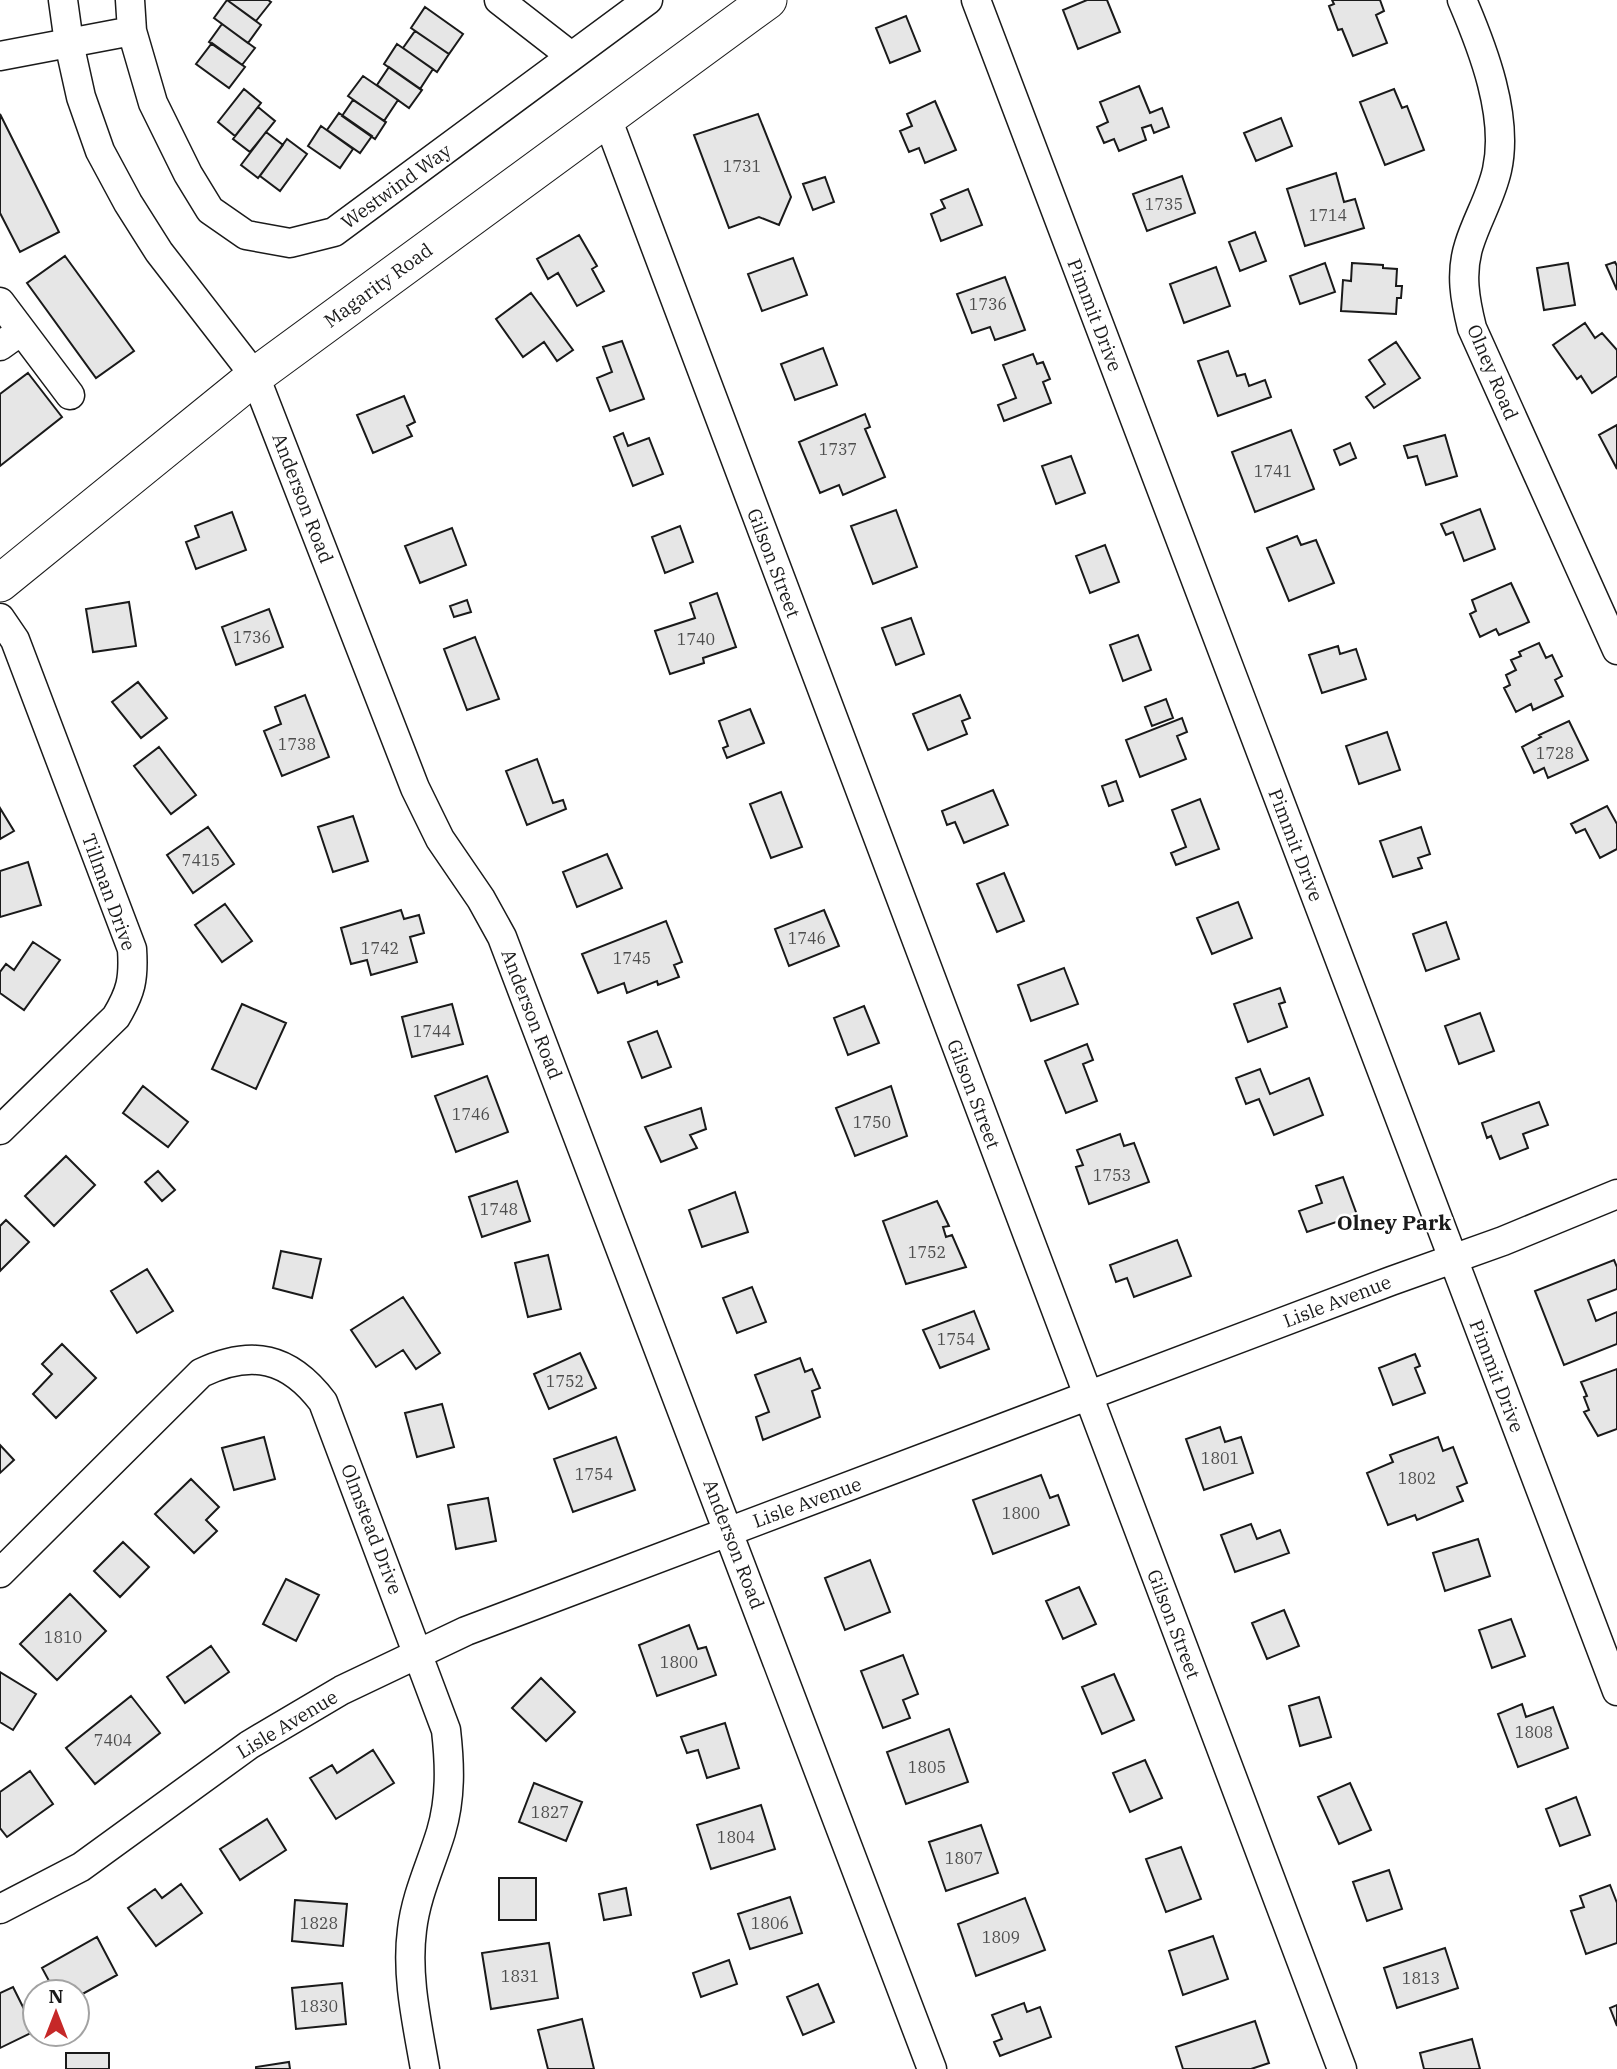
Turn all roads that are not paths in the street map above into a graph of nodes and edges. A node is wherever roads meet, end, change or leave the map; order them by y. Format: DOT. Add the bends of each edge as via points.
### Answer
graph roads {
  1 [pos="63,0"];
  2 [pos="130,0"];
  3 [pos="499,0"];
  4 [pos="648,0"];
  5 [pos="768,0"];
  6 [pos="976,0"];
  7 [pos="1462,0"];
  8 [pos="132,31"];
  9 [pos="69,43"];
  10 [pos="0,56"];
  11 [pos="571,57"];
  12 [pos="607,118"];
  13 [pos="0,302"];
  14 [pos="11,339"];
  15 [pos="255,376"];
  16 [pos="70,395"];
  17 [pos="0,583"];
  18 [pos="0,618"];
  19 [pos="1617,650"];
  20 [pos="0,1130"];
  21 [pos="1617,1194"];
  22 [pos="1453,1259"];
  23 [pos="1087,1396"];
  24 [pos="729,1531"];
  25 [pos="0,1573"];
  26 [pos="419,1653"];
  27 [pos="1617,1691"];
  28 [pos="0,1909"];
  29 [pos="425,2069"];
  30 [pos="932,2069"];
  31 [pos="1342,2069"];
  1 -- 9 [label="street, Anderson Road"];
  2 -- 8 [label="street, Westwind Way"];
  3 -- 11 [label="street"];
  4 -- 11 [label="street, Westwind Way"];
  5 -- 12 [label="main road, Magarity Road"];
  6 -- 22 [label="street, Pimmit Drive"];
  7 -- 19 [label="street, Olney Road" via="1496,100 1500,135 1498,168 1489,200 1469,244 1465,300 1472,328"];
  8 -- 9 [label="street"];
  8 -- 11 [label="street, Westwind Way" via="153,103 210,210 246,235 290,243 334,232"];
  9 -- 10 [label="street"];
  9 -- 15 [label="street, Anderson Road" via="100,151 122,193 159,252"];
  12 -- 15 [label="main road, Magarity Road"];
  12 -- 23 [label="street, Gilson Street"];
  13 -- 14 [label="street"];
  14 -- 16 [label="street"];
  15 -- 17 [label="main road, Magarity Road"];
  15 -- 24 [label="street, Anderson Road" via="415,788 440,839 502,937"];
  18 -- 20 [label="street, Tillman Drive" via="15,640 132,949 134,974 116,1017"];
  21 -- 22 [label="street, Lisle Avenue"];
  22 -- 23 [label="street, Lisle Avenue"];
  22 -- 27 [label="street, Pimmit Drive"];
  23 -- 24 [label="street, Lisle Avenue"];
  23 -- 31 [label="street, Gilson Street"];
  24 -- 26 [label="street, Lisle Avenue"];
  24 -- 30 [label="street, Anderson Road"];
  25 -- 26 [label="street, Olmstead Drive" via="201,1373 244,1358 267,1360 309,1382 323,1402"];
  26 -- 28 [label="street, Lisle Avenue" via="342,1690 249,1745 80,1867"];
  26 -- 29 [label="street, Olmstead Drive" via="446,1730 450,1766 441,1831 419,1889 412,1930 410,1968"];
}
